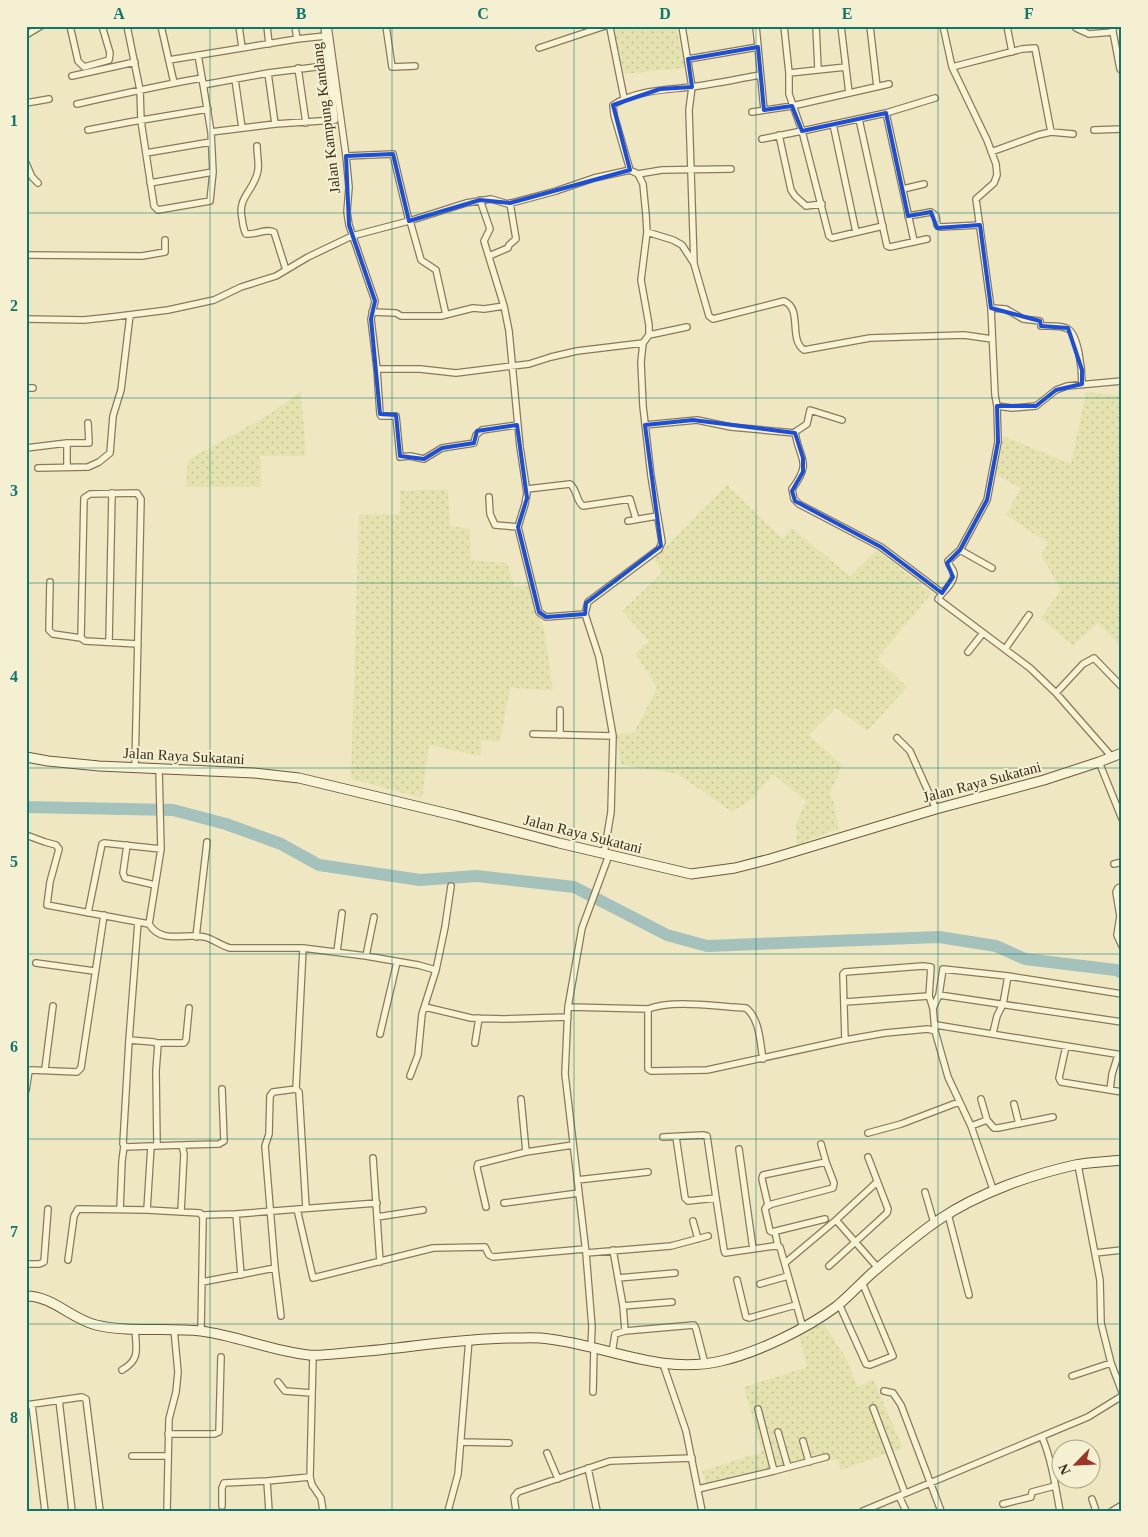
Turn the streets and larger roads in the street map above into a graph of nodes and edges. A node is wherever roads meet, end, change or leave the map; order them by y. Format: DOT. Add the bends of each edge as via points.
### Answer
graph roads {
  1 [pos="41,26"];
  2 [pos="70,26"];
  3 [pos="102,26"];
  4 [pos="127,26"];
  5 [pos="161,26"];
  6 [pos="239,26"];
  7 [pos="267,26"];
  8 [pos="295,26"];
  9 [pos="324,26"];
  10 [pos="328,26"];
  11 [pos="386,26"];
  12 [pos="605,26"];
  13 [pos="609,26"];
  14 [pos="682,26"];
  15 [pos="756,26"];
  16 [pos="784,26"];
  17 [pos="816,26"];
  18 [pos="841,26"];
  19 [pos="870,26"];
  20 [pos="943,26"];
  21 [pos="1007,26"];
  22 [pos="1076,28"];
  23 [pos="1114,29"];
  24 [pos="26,35"];
  25 [pos="325,36"];
  26 [pos="297,39"];
  27 [pos="269,44"];
  28 [pos="242,48"];
  29 [pos="538,48"];
  30 [pos="758,48"];
  31 [pos="1012,52"];
  32 [pos="198,55"];
  33 [pos="688,59"];
  34 [pos="169,60"];
  35 [pos="135,62"];
  36 [pos="331,65"];
  37 [pos="415,66"];
  38 [pos="846,67"];
  39 [pos="952,67"];
  40 [pos="298,68"];
  41 [pos="818,69"];
  42 [pos="1122,71"];
  43 [pos="268,73"];
  44 [pos="789,73"];
  45 [pos="760,75"];
  46 [pos="72,76"];
  47 [pos="202,78"];
  48 [pos="235,79"];
  49 [pos="174,82"];
  50 [pos="889,84"];
  51 [pos="203,85"];
  52 [pos="692,86"];
  53 [pos="877,87"];
  54 [pos="140,90"];
  55 [pos="850,93"];
  56 [pos="49,98"];
  57 [pos="624,98"];
  58 [pos="935,98"];
  59 [pos="26,103"];
  60 [pos="77,104"];
  61 [pos="792,106"];
  62 [pos="208,109"];
  63 [pos="764,110"];
  64 [pos="752,112"];
  65 [pos="886,113"];
  66 [pos="859,119"];
  67 [pos="140,121"];
  68 [pos="306,123"];
  69 [pos="274,124"];
  70 [pos="834,124"];
  71 [pos="242,128"];
  72 [pos="1122,129"];
  73 [pos="88,130"];
  74 [pos="1094,130"];
  75 [pos="802,131"];
  76 [pos="210,132"];
  77 [pos="1052,132"];
  78 [pos="1073,134"];
  79 [pos="779,135"];
  80 [pos="762,139"];
  81 [pos="211,142"];
  82 [pos="257,146"];
  83 [pos="991,152"];
  84 [pos="146,154"];
  85 [pos="346,156"];
  86 [pos="26,163"];
  87 [pos="732,169"];
  88 [pos="630,170"];
  89 [pos="690,170"];
  90 [pos="213,172"];
  91 [pos="638,174"];
  92 [pos="38,182"];
  93 [pos="150,183"];
  94 [pos="924,184"];
  95 [pos="902,189"];
  96 [pos="480,200"];
  97 [pos="510,203"];
  98 [pos="822,204"];
  99 [pos="908,216"];
  100 [pos="409,221"];
  101 [pos="980,225"];
  102 [pos="882,226"];
  103 [pos="647,232"];
  104 [pos="856,232"];
  105 [pos="352,236"];
  106 [pos="927,239"];
  107 [pos="165,240"];
  108 [pos="914,241"];
  109 [pos="26,255"];
  110 [pos="489,256"];
  111 [pos="694,264"];
  112 [pos="286,270"];
  113 [pos="504,306"];
  114 [pos="991,308"];
  115 [pos="372,312"];
  116 [pos="130,315"];
  117 [pos="446,315"];
  118 [pos="26,319"];
  119 [pos="687,327"];
  120 [pos="649,335"];
  121 [pos="992,338"];
  122 [pos="643,344"];
  123 [pos="513,367"];
  124 [pos="377,368"];
  125 [pos="1122,382"];
  126 [pos="1082,384"];
  127 [pos="997,406"];
  128 [pos="842,420"];
  129 [pos="88,423"];
  130 [pos="518,425"];
  131 [pos="645,425"];
  132 [pos="795,433"];
  133 [pos="67,443"];
  134 [pos="26,448"];
  135 [pos="67,466"];
  136 [pos="38,468"];
  137 [pos="526,490"];
  138 [pos="112,494"];
  139 [pos="490,497"];
  140 [pos="657,516"];
  141 [pos="636,519"];
  142 [pos="628,521"];
  143 [pos="518,527"];
  144 [pos="960,550"];
  145 [pos="992,568"];
  146 [pos="50,582"];
  147 [pos="942,594"];
  148 [pos="585,614"];
  149 [pos="1029,615"];
  150 [pos="983,632"];
  151 [pos="81,638"];
  152 [pos="109,642"];
  153 [pos="138,644"];
  154 [pos="1005,649"];
  155 [pos="968,652"];
  156 [pos="1122,687"];
  157 [pos="1056,693"];
  158 [pos="560,710"];
  159 [pos="533,734"];
  160 [pos="560,735"];
  161 [pos="613,736"];
  162 [pos="898,738"];
  163 [pos="1122,753"];
  164 [pos="26,757"];
  165 [pos="1112,757"];
  166 [pos="1099,762"];
  167 [pos="135,768"];
  168 [pos="159,769"];
  169 [pos="936,809"];
  170 [pos="1122,819"];
  171 [pos="26,835"];
  172 [pos="207,842"];
  173 [pos="128,845"];
  174 [pos="161,849"];
  175 [pos="606,854"];
  176 [pos="1122,862"];
  177 [pos="1114,864"];
  178 [pos="155,885"];
  179 [pos="451,886"];
  180 [pos="1122,886"];
  181 [pos="88,913"];
  182 [pos="342,913"];
  183 [pos="104,915"];
  184 [pos="1121,916"];
  185 [pos="374,917"];
  186 [pos="138,922"];
  187 [pos="149,924"];
  188 [pos="196,937"];
  189 [pos="1122,946"];
  190 [pos="303,948"];
  191 [pos="337,952"];
  192 [pos="366,956"];
  193 [pos="36,962"];
  194 [pos="397,962"];
  195 [pos="931,967"];
  196 [pos="943,969"];
  197 [pos="436,970"];
  198 [pos="94,971"];
  199 [pos="1008,976"];
  200 [pos="1122,994"];
  201 [pos="939,995"];
  202 [pos="929,996"];
  203 [pos="845,1002"];
  204 [pos="1003,1004"];
  205 [pos="53,1006"];
  206 [pos="425,1007"];
  207 [pos="568,1007"];
  208 [pos="189,1008"];
  209 [pos="933,1008"];
  210 [pos="648,1009"];
  211 [pos="568,1017"];
  212 [pos="479,1018"];
  213 [pos="1122,1022"];
  214 [pos="936,1028"];
  215 [pos="993,1033"];
  216 [pos="380,1034"];
  217 [pos="129,1040"];
  218 [pos="845,1040"];
  219 [pos="156,1043"];
  220 [pos="475,1043"];
  221 [pos="1066,1046"];
  222 [pos="1120,1055"];
  223 [pos="763,1059"];
  224 [pos="45,1070"];
  225 [pos="410,1076"];
  226 [pos="222,1089"];
  227 [pos="296,1089"];
  228 [pos="26,1090"];
  229 [pos="1110,1090"];
  230 [pos="1122,1092"];
  231 [pos="521,1098"];
  232 [pos="981,1099"];
  233 [pos="959,1102"];
  234 [pos="1014,1104"];
  235 [pos="1053,1117"];
  236 [pos="987,1120"];
  237 [pos="1019,1124"];
  238 [pos="971,1126"];
  239 [pos="868,1133"];
  240 [pos="663,1136"];
  241 [pos="676,1137"];
  242 [pos="821,1144"];
  243 [pos="573,1145"];
  244 [pos="124,1146"];
  245 [pos="154,1146"];
  246 [pos="182,1146"];
  247 [pos="739,1149"];
  248 [pos="526,1152"];
  249 [pos="868,1157"];
  250 [pos="373,1158"];
  251 [pos="1122,1160"];
  252 [pos="826,1162"];
  253 [pos="1078,1165"];
  254 [pos="648,1172"];
  255 [pos="577,1180"];
  256 [pos="877,1182"];
  257 [pos="925,1192"];
  258 [pos="994,1192"];
  259 [pos="579,1193"];
  260 [pos="716,1198"];
  261 [pos="377,1203"];
  262 [pos="504,1203"];
  263 [pos="768,1205"];
  264 [pos="486,1207"];
  265 [pos="306,1208"];
  266 [pos="48,1209"];
  267 [pos="120,1209"];
  268 [pos="297,1209"];
  269 [pos="147,1210"];
  270 [pos="423,1210"];
  271 [pos="270,1211"];
  272 [pos="181,1212"];
  273 [pos="236,1214"];
  274 [pos="948,1214"];
  275 [pos="202,1215"];
  276 [pos="377,1217"];
  277 [pos="825,1219"];
  278 [pos="836,1220"];
  279 [pos="693,1221"];
  280 [pos="934,1224"];
  281 [pos="776,1232"];
  282 [pos="708,1236"];
  283 [pos="698,1239"];
  284 [pos="856,1241"];
  285 [pos="778,1246"];
  286 [pos="753,1249"];
  287 [pos="613,1250"];
  288 [pos="1122,1250"];
  289 [pos="585,1251"];
  290 [pos="1095,1253"];
  291 [pos="68,1260"];
  292 [pos="380,1262"];
  293 [pos="785,1263"];
  294 [pos="26,1264"];
  295 [pos="829,1266"];
  296 [pos="275,1268"];
  297 [pos="878,1268"];
  298 [pos="675,1273"];
  299 [pos="241,1275"];
  300 [pos="788,1276"];
  301 [pos="618,1278"];
  302 [pos="737,1280"];
  303 [pos="202,1282"];
  304 [pos="862,1282"];
  305 [pos="760,1284"];
  306 [pos="968,1294"];
  307 [pos="26,1296"];
  308 [pos="672,1302"];
  309 [pos="839,1304"];
  310 [pos="796,1305"];
  311 [pos="623,1306"];
  312 [pos="281,1316"];
  313 [pos="803,1328"];
  314 [pos="135,1329"];
  315 [pos="174,1330"];
  316 [pos="200,1331"];
  317 [pos="625,1332"];
  318 [pos="468,1339"];
  319 [pos="593,1348"];
  320 [pos="612,1353"];
  321 [pos="313,1355"];
  322 [pos="222,1357"];
  323 [pos="1111,1363"];
  324 [pos="663,1364"];
  325 [pos="705,1364"];
  326 [pos="122,1370"];
  327 [pos="1072,1376"];
  328 [pos="278,1382"];
  329 [pos="884,1391"];
  330 [pos="593,1392"];
  331 [pos="312,1393"];
  332 [pos="1122,1394"];
  333 [pos="59,1400"];
  334 [pos="29,1405"];
  335 [pos="873,1408"];
  336 [pos="758,1409"];
  337 [pos="778,1432"];
  338 [pos="168,1434"];
  339 [pos="1042,1437"];
  340 [pos="461,1442"];
  341 [pos="803,1442"];
  342 [pos="509,1443"];
  343 [pos="547,1454"];
  344 [pos="132,1456"];
  345 [pos="168,1456"];
  346 [pos="826,1457"];
  347 [pos="692,1458"];
  348 [pos="1050,1459"];
  349 [pos="810,1462"];
  350 [pos="788,1467"];
  351 [pos="588,1468"];
  352 [pos="774,1471"];
  353 [pos="310,1477"];
  354 [pos="558,1479"];
  355 [pos="267,1481"];
  356 [pos="930,1483"];
  357 [pos="1050,1487"];
  358 [pos="698,1489"];
  359 [pos="1056,1490"];
  360 [pos="905,1493"];
  361 [pos="899,1496"];
  362 [pos="1092,1499"];
  363 [pos="1003,1504"];
  364 [pos="1122,1505"];
  365 [pos="222,1506"];
  366 [pos="44,1511"];
  367 [pos="72,1511"];
  368 [pos="100,1511"];
  369 [pos="167,1511"];
  370 [pos="269,1511"];
  371 [pos="323,1511"];
  372 [pos="448,1511"];
  373 [pos="516,1511"];
  374 [pos="597,1511"];
  375 [pos="702,1511"];
  376 [pos="863,1511"];
  377 [pos="906,1511"];
  378 [pos="941,1511"];
  379 [pos="1060,1511"];
  380 [pos="1096,1511"];
  381 [pos="1112,1511"];
  1 -- 24 [label="street"];
  2 -- 3 [label="street" via="78,62 84,67 109,60"];
  4 -- 35 [label="street"];
  5 -- 34 [label="street"];
  6 -- 28 [label="street"];
  7 -- 27 [label="street"];
  8 -- 26 [label="street"];
  9 -- 25 [label="street"];
  10 -- 36 [label="street, Jalan Kampung Kandang"];
  11 -- 37 [label="street" via="392,67"];
  12 -- 29 [label="street"];
  13 -- 57 [label="street"];
  14 -- 33 [label="street"];
  15 -- 30 [label="street"];
  16 -- 44 [label="street"];
  17 -- 41 [label="street"];
  18 -- 38 [label="street"];
  19 -- 53 [label="street"];
  20 -- 39 [label="street"];
  21 -- 31 [label="street"];
  22 -- 23 [label="street" via="1089,34"];
  23 -- 42 [label="street"];
  25 -- 26 [label="street"];
  25 -- 36 [label="street"];
  26 -- 27 [label="street"];
  27 -- 28 [label="street"];
  28 -- 32 [label="street"];
  30 -- 33 [label="street"];
  30 -- 45 [label="street"];
  31 -- 39 [label="street"];
  31 -- 77 [label="street" via="1035,48 1037,52"];
  32 -- 34 [label="street"];
  32 -- 47 [label="street"];
  33 -- 52 [label="street"];
  34 -- 49 [label="street"];
  35 -- 46 [label="street"];
  35 -- 54 [label="street"];
  36 -- 40 [label="street"];
  36 -- 68 [label="street" via="336,119"];
  36 -- 85 [label="street, Jalan Kampung Kandang"];
  38 -- 41 [label="street"];
  38 -- 55 [label="street"];
  39 -- 83 [label="street"];
  40 -- 43 [label="street"];
  40 -- 68 [label="street"];
  41 -- 44 [label="street"];
  43 -- 48 [label="street"];
  43 -- 69 [label="street"];
  44 -- 61 [label="street"];
  45 -- 52 [label="street"];
  45 -- 63 [label="street"];
  47 -- 49 [label="street"];
  47 -- 51 [label="street"];
  48 -- 51 [label="street"];
  48 -- 71 [label="street"];
  49 -- 54 [label="street"];
  50 -- 53 [label="street"];
  51 -- 62 [label="street"];
  52 -- 57 [label="street" via="660,89"];
  52 -- 89 [label="street"];
  53 -- 55 [label="street"];
  54 -- 60 [label="street"];
  54 -- 67 [label="street"];
  55 -- 61 [label="street"];
  56 -- 59 [label="street"];
  57 -- 88 [label="street" via="614,105 613,110"];
  58 -- 65 [label="street"];
  61 -- 63 [label="street"];
  61 -- 75 [label="street"];
  62 -- 67 [label="street"];
  62 -- 76 [label="street"];
  63 -- 64 [label="street"];
  65 -- 66 [label="street"];
  65 -- 95 [label="street"];
  66 -- 70 [label="street"];
  66 -- 102 [label="street"];
  67 -- 73 [label="street"];
  67 -- 84 [label="street"];
  68 -- 69 [label="street"];
  69 -- 71 [label="street"];
  70 -- 75 [label="street"];
  70 -- 104 [label="street"];
  71 -- 76 [label="street"];
  72 -- 74 [label="street"];
  75 -- 79 [label="street"];
  75 -- 98 [label="street"];
  76 -- 81 [label="street"];
  77 -- 78 [label="street"];
  77 -- 83 [label="street"];
  79 -- 80 [label="street"];
  79 -- 98 [label="street" via="795,196 806,206"];
  81 -- 84 [label="street"];
  81 -- 90 [label="street"];
  82 -- 112 [label="street" via="258,170 240,210 244,230 246,234 274,232"];
  83 -- 101 [label="street" via="996,164 996,179 976,199"];
  84 -- 93 [label="street"];
  85 -- 100 [label="street" via="393,154"];
  85 -- 105 [label="street, Jalan Kampung Kandang"];
  86 -- 92 [label="street"];
  87 -- 89 [label="street"];
  88 -- 91 [label="street"];
  88 -- 97 [label="street"];
  89 -- 91 [label="street"];
  89 -- 111 [label="street"];
  90 -- 93 [label="street"];
  90 -- 93 [label="street" via="210,201 206,203 158,210 154,206"];
  91 -- 103 [label="street" via="643,184"];
  94 -- 95 [label="street"];
  95 -- 99 [label="street"];
  96 -- 97 [label="street"];
  96 -- 100 [label="street"];
  96 -- 110 [label="street" via="490,229 484,240"];
  97 -- 110 [label="street" via="516,240 508,248"];
  98 -- 104 [label="street" via="832,238"];
  99 -- 101 [label="street" via="932,212 940,228"];
  99 -- 108 [label="street"];
  100 -- 105 [label="street"];
  100 -- 117 [label="street" via="421,260 436,270"];
  101 -- 114 [label="street"];
  102 -- 104 [label="street"];
  102 -- 108 [label="street" via="886,244 890,247"];
  103 -- 111 [label="street" via="682,245"];
  103 -- 120 [label="street" via="641,280"];
  105 -- 112 [label="street"];
  105 -- 115 [label="street, Jalan Kampung Kandang" via="375,301"];
  106 -- 108 [label="street"];
  107 -- 109 [label="street" via="165,252 142,256"];
  110 -- 113 [label="street"];
  111 -- 121 [label="street" via="709,316 714,319 784,301 794,315 799,345 804,350 870,338 964,335"];
  112 -- 116 [label="street" via="214,300"];
  113 -- 117 [label="street" via="473,308"];
  113 -- 123 [label="street"];
  114 -- 121 [label="street"];
  114 -- 126 [label="street" via="1006,309 1023,319 1040,321 1041,326 1068,328 1080,358"];
  115 -- 117 [label="street" via="401,316"];
  115 -- 124 [label="street, Jalan Kampung Kandang"];
  116 -- 118 [label="street" via="84,320"];
  116 -- 135 [label="street" via="110,453 88,467"];
  119 -- 120 [label="street"];
  120 -- 122 [label="street"];
  121 -- 127 [label="street"];
  122 -- 123 [label="street" via="577,350"];
  122 -- 131 [label="street"];
  123 -- 124 [label="street" via="456,373"];
  123 -- 130 [label="street"];
  124 -- 130 [label="street, Jalan Kampung Kandang" via="380,414 396,416 400,457 425,459 442,448 474,444 476,435 482,430"];
  125 -- 126 [label="street"];
  126 -- 127 [label="street" via="1056,390 1036,406"];
  127 -- 144 [label="street" via="998,442 987,500"];
  128 -- 132 [label="street" via="810,410 807,424"];
  129 -- 133 [label="street" via="89,443"];
  130 -- 137 [label="street"];
  131 -- 132 [label="street" via="697,420"];
  131 -- 140 [label="street"];
  132 -- 147 [label="street" via="803,458 803,472 792,491 795,501 881,547"];
  133 -- 134 [label="street"];
  133 -- 135 [label="street"];
  135 -- 136 [label="street"];
  137 -- 141 [label="street" via="570,484 583,506 630,499"];
  137 -- 143 [label="street" via="527,498"];
  138 -- 151 [label="street" via="90,494 84,498"];
  138 -- 152 [label="street"];
  138 -- 153 [label="street" via="137,493 141,499"];
  139 -- 143 [label="street" via="490,514 495,525"];
  140 -- 141 [label="street"];
  140 -- 148 [label="street" via="661,546 588,602"];
  141 -- 142 [label="street"];
  143 -- 148 [label="street" via="539,612 546,617"];
  144 -- 145 [label="street"];
  144 -- 147 [label="street" via="948,561 954,572"];
  146 -- 151 [label="street" via="49,630 53,634"];
  147 -- 150 [label="street" via="939,601"];
  148 -- 161 [label="street" via="599,657"];
  149 -- 154 [label="street"];
  150 -- 154 [label="street"];
  150 -- 155 [label="street"];
  151 -- 152 [label="street"];
  152 -- 153 [label="street"];
  153 -- 167 [label="street"];
  154 -- 157 [label="street"];
  156 -- 157 [label="street" via="1094,658 1083,664"];
  157 -- 165 [label="street"];
  158 -- 160 [label="street"];
  159 -- 160 [label="street"];
  160 -- 161 [label="street"];
  161 -- 175 [label="street" via="611,812"];
  162 -- 169 [label="street" via="910,751"];
  163 -- 165 [label="street, Jalan Raya Sukatani"];
  164 -- 167 [label="street, Jalan Raya Sukatani"];
  165 -- 166 [label="street, Jalan Raya Sukatani"];
  166 -- 169 [label="street, Jalan Raya Sukatani"];
  166 -- 170 [label="street"];
  167 -- 168 [label="street, Jalan Raya Sukatani"];
  168 -- 174 [label="street"];
  168 -- 175 [label="street, Jalan Raya Sukatani" via="299,778"];
  169 -- 175 [label="street, Jalan Raya Sukatani" via="770,859 709,872 685,873"];
  171 -- 181 [label="street" via="56,845 59,849 47,905"];
  172 -- 188 [label="street"];
  173 -- 174 [label="street"];
  173 -- 178 [label="street" via="125,878"];
  173 -- 181 [label="street" via="102,844"];
  174 -- 178 [label="street"];
  175 -- 207 [label="street" via="582,928"];
  176 -- 177 [label="street"];
  178 -- 187 [label="street"];
  179 -- 197 [label="street"];
  180 -- 184 [label="street" via="1116,892"];
  181 -- 183 [label="street"];
  182 -- 191 [label="street"];
  183 -- 186 [label="street"];
  183 -- 198 [label="street"];
  184 -- 189 [label="street" via="1117,935"];
  185 -- 192 [label="street"];
  186 -- 187 [label="street"];
  186 -- 217 [label="street"];
  187 -- 188 [label="street" via="155,932 165,936"];
  188 -- 190 [label="street" via="230,948"];
  190 -- 191 [label="street"];
  190 -- 227 [label="street"];
  191 -- 192 [label="street"];
  192 -- 194 [label="street"];
  193 -- 198 [label="street"];
  194 -- 197 [label="street"];
  194 -- 216 [label="street"];
  195 -- 196 [label="street"];
  195 -- 202 [label="street"];
  195 -- 203 [label="street" via="845,972"];
  196 -- 199 [label="street"];
  196 -- 201 [label="street"];
  197 -- 206 [label="street"];
  198 -- 224 [label="street" via="81,1068 77,1072"];
  199 -- 200 [label="street"];
  199 -- 204 [label="street"];
  201 -- 204 [label="street"];
  201 -- 209 [label="street"];
  202 -- 203 [label="street"];
  202 -- 209 [label="street"];
  203 -- 218 [label="street"];
  204 -- 213 [label="street"];
  204 -- 215 [label="street"];
  205 -- 224 [label="street"];
  206 -- 212 [label="street"];
  206 -- 225 [label="street" via="418,1055"];
  207 -- 210 [label="street"];
  207 -- 211 [label="street"];
  208 -- 219 [label="street" via="184,1043"];
  209 -- 214 [label="street"];
  210 -- 223 [label="street" via="672,1005 746,1008 757,1027"];
  210 -- 223 [label="street" via="649,1070 707,1070"];
  211 -- 212 [label="street"];
  211 -- 243 [label="street" via="565,1074"];
  212 -- 220 [label="street"];
  214 -- 215 [label="street"];
  214 -- 218 [label="street"];
  214 -- 233 [label="street" via="948,1076"];
  215 -- 221 [label="street"];
  217 -- 219 [label="street"];
  217 -- 244 [label="street"];
  218 -- 223 [label="street"];
  219 -- 245 [label="street"];
  221 -- 222 [label="street"];
  221 -- 229 [label="street" via="1061,1082"];
  222 -- 229 [label="street"];
  224 -- 228 [label="street" via="29,1072"];
  226 -- 246 [label="street" via="224,1141"];
  227 -- 265 [label="street" via="299,1094"];
  227 -- 271 [label="street" via="270,1094 269,1134 265,1146"];
  229 -- 230 [label="street"];
  231 -- 248 [label="street"];
  232 -- 236 [label="street"];
  233 -- 238 [label="street"];
  233 -- 239 [label="street"];
  234 -- 237 [label="street"];
  235 -- 237 [label="street"];
  236 -- 237 [label="street" via="994,1128"];
  236 -- 238 [label="street"];
  238 -- 258 [label="street"];
  240 -- 241 [label="street"];
  241 -- 260 [label="street" via="707,1136"];
  241 -- 260 [label="street" via="685,1198 688,1202"];
  242 -- 252 [label="street"];
  243 -- 248 [label="street"];
  243 -- 255 [label="street"];
  244 -- 245 [label="street"];
  244 -- 267 [label="street"];
  245 -- 246 [label="street"];
  245 -- 269 [label="street"];
  246 -- 272 [label="street"];
  247 -- 286 [label="street"];
  248 -- 264 [label="street" via="477,1165"];
  249 -- 256 [label="street"];
  250 -- 261 [label="street"];
  251 -- 253 [label="street"];
  252 -- 263 [label="street" via="763,1175"];
  252 -- 263 [label="street" via="830,1166 833,1188"];
  253 -- 258 [label="street" via="1028,1177"];
  253 -- 290 [label="street"];
  254 -- 255 [label="street"];
  255 -- 259 [label="street"];
  256 -- 278 [label="street"];
  256 -- 284 [label="street" via="887,1213"];
  257 -- 280 [label="street"];
  258 -- 274 [label="street"];
  259 -- 262 [label="street"];
  259 -- 289 [label="street"];
  260 -- 286 [label="street" via="725,1253"];
  261 -- 265 [label="street"];
  261 -- 276 [label="street"];
  263 -- 281 [label="street" via="765,1209 770,1231"];
  265 -- 268 [label="street"];
  266 -- 294 [label="street" via="44,1262"];
  267 -- 269 [label="street"];
  267 -- 291 [label="street" via="77,1210"];
  268 -- 271 [label="street"];
  268 -- 292 [label="street" via="312,1278"];
  269 -- 272 [label="street"];
  270 -- 276 [label="street"];
  271 -- 273 [label="street"];
  271 -- 296 [label="street"];
  272 -- 275 [label="street"];
  273 -- 275 [label="street"];
  273 -- 299 [label="street"];
  274 -- 280 [label="street"];
  274 -- 306 [label="street"];
  275 -- 303 [label="street"];
  276 -- 292 [label="street"];
  277 -- 281 [label="street"];
  278 -- 284 [label="street"];
  278 -- 293 [label="street"];
  279 -- 283 [label="street"];
  280 -- 297 [label="street"];
  281 -- 285 [label="street"];
  282 -- 283 [label="street"];
  283 -- 287 [label="street" via="671,1246"];
  284 -- 295 [label="street"];
  284 -- 297 [label="street"];
  285 -- 286 [label="street"];
  285 -- 293 [label="street"];
  287 -- 289 [label="street"];
  287 -- 301 [label="street"];
  288 -- 290 [label="street"];
  289 -- 292 [label="street" via="493,1257 485,1247 434,1248"];
  289 -- 319 [label="street"];
  290 -- 323 [label="street" via="1100,1280 1101,1323"];
  293 -- 300 [label="street"];
  296 -- 299 [label="street"];
  296 -- 312 [label="street"];
  297 -- 304 [label="street"];
  298 -- 301 [label="street"];
  299 -- 303 [label="street"];
  300 -- 305 [label="street"];
  300 -- 310 [label="street"];
  301 -- 311 [label="street"];
  302 -- 310 [label="street" via="746,1317"];
  303 -- 316 [label="street"];
  304 -- 309 [label="street"];
  304 -- 309 [label="street" via="893,1356 866,1364"];
  307 -- 314 [label="street" via="49,1301 96,1325"];
  308 -- 311 [label="street"];
  309 -- 313 [label="street"];
  310 -- 313 [label="street"];
  311 -- 317 [label="street"];
  313 -- 325 [label="street" via="724,1361"];
  314 -- 315 [label="street"];
  314 -- 326 [label="street" via="134,1360"];
  315 -- 316 [label="street"];
  315 -- 338 [label="street" via="178,1372"];
  316 -- 321 [label="street" via="285,1352"];
  317 -- 320 [label="street" via="614,1334"];
  317 -- 325 [label="street" via="694,1325"];
  318 -- 319 [label="street" via="546,1338"];
  318 -- 321 [label="street"];
  318 -- 340 [label="street"];
  319 -- 320 [label="street"];
  319 -- 330 [label="street"];
  320 -- 324 [label="street"];
  321 -- 331 [label="street"];
  322 -- 338 [label="street" via="219,1432"];
  323 -- 327 [label="street"];
  323 -- 332 [label="street"];
  324 -- 325 [label="street"];
  324 -- 347 [label="street" via="686,1430"];
  328 -- 331 [label="street" via="285,1391"];
  329 -- 356 [label="street" via="894,1393 901,1405"];
  331 -- 353 [label="street"];
  332 -- 339 [label="street" via="1088,1418"];
  333 -- 334 [label="street"];
  333 -- 367 [label="street"];
  333 -- 368 [label="street" via="86,1399"];
  334 -- 366 [label="street"];
  335 -- 360 [label="street"];
  336 -- 352 [label="street"];
  337 -- 350 [label="street"];
  338 -- 345 [label="street"];
  339 -- 348 [label="street"];
  339 -- 356 [label="street"];
  340 -- 342 [label="street"];
  340 -- 372 [label="street" via="458,1474"];
  341 -- 349 [label="street"];
  343 -- 354 [label="street"];
  344 -- 345 [label="street"];
  345 -- 369 [label="street"];
  346 -- 349 [label="street"];
  347 -- 351 [label="street" via="625,1460"];
  347 -- 358 [label="street"];
  349 -- 350 [label="street"];
  350 -- 352 [label="street"];
  351 -- 354 [label="street"];
  351 -- 374 [label="street"];
  352 -- 358 [label="street"];
  353 -- 355 [label="street"];
  353 -- 371 [label="street" via="321,1498"];
  354 -- 373 [label="street" via="516,1493"];
  355 -- 365 [label="street" via="224,1484"];
  355 -- 370 [label="street"];
  356 -- 360 [label="street"];
  356 -- 378 [label="street"];
  357 -- 363 [label="street" via="1032,1492 1031,1498"];
  358 -- 375 [label="street"];
  359 -- 379 [label="street"];
  360 -- 361 [label="street"];
  361 -- 376 [label="street"];
  361 -- 377 [label="street"];
  362 -- 380 [label="street"];
  364 -- 381 [label="street"];
}
